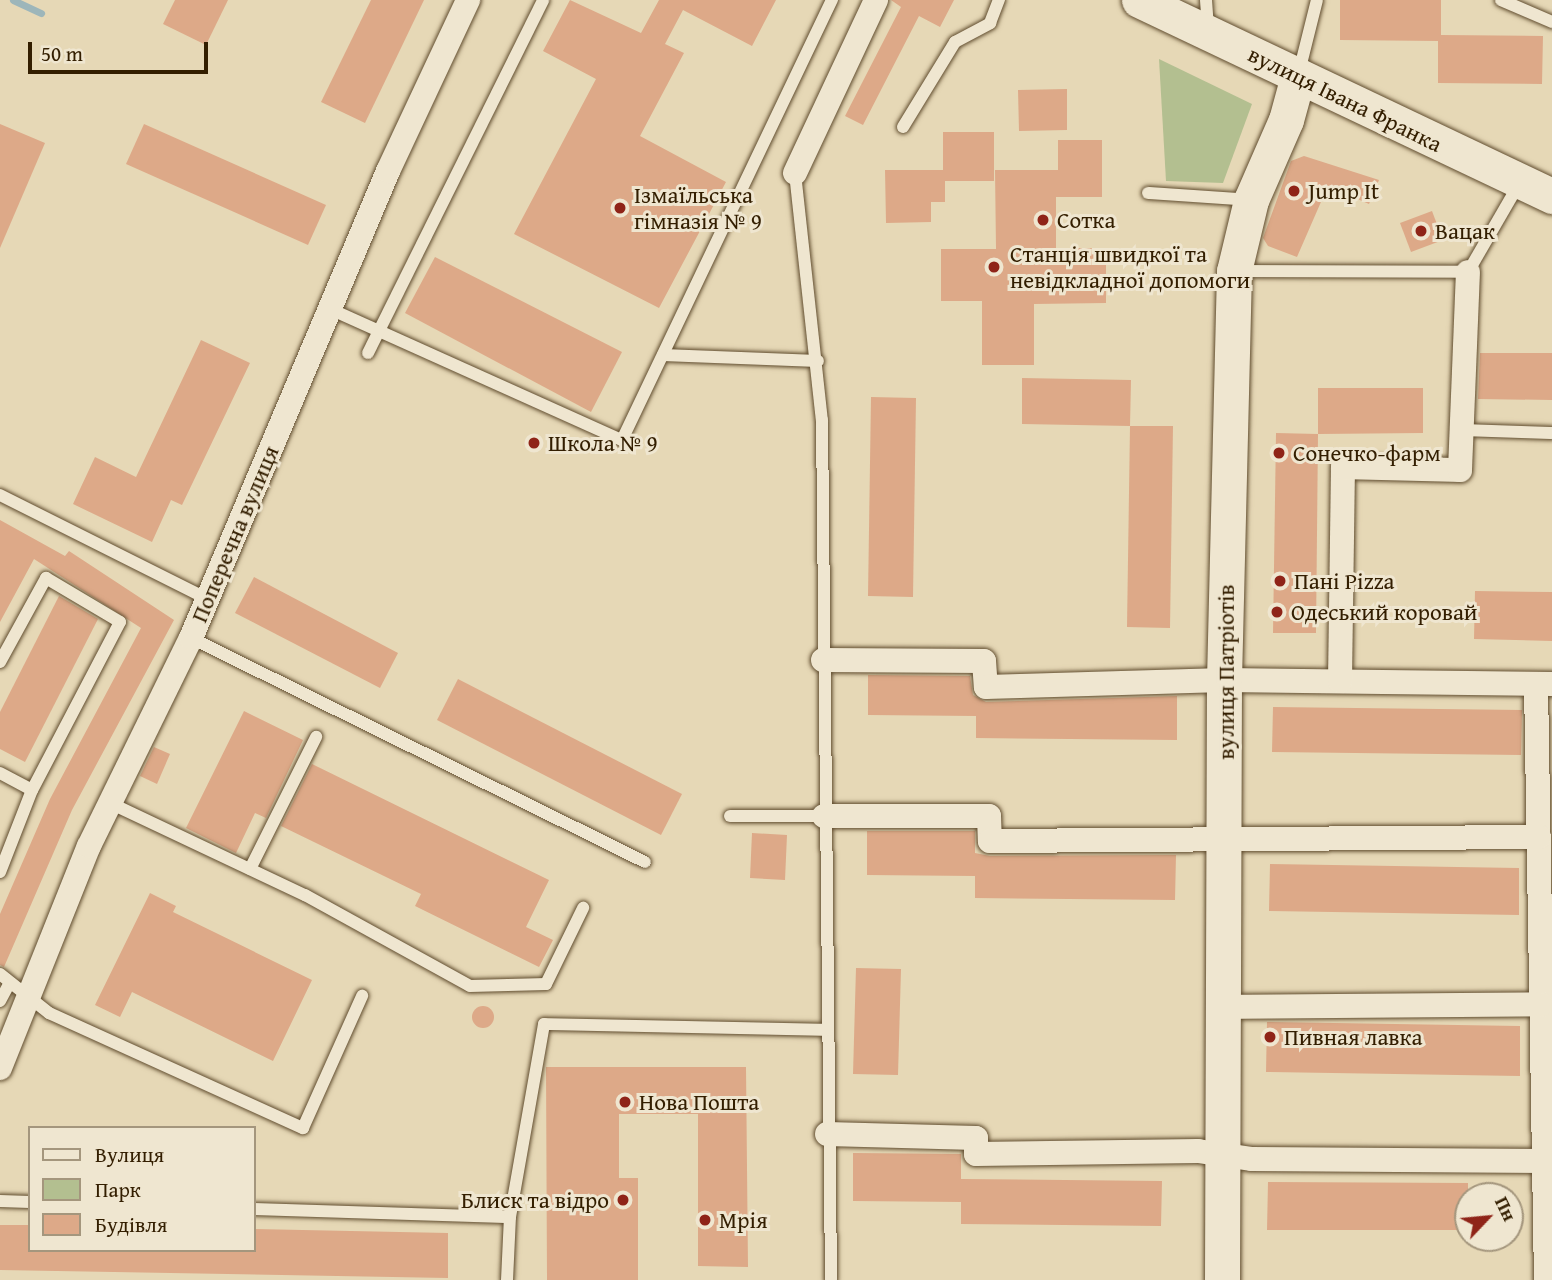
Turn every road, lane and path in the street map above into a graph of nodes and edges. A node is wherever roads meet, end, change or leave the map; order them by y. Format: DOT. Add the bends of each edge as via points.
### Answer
graph roads {
  1 [pos="468,0"];
  2 [pos="543,0"];
  3 [pos="832,0"];
  4 [pos="876,0"];
  5 [pos="999,0"];
  6 [pos="1139,0"];
  7 [pos="1317,0"];
  8 [pos="1500,0"];
  9 [pos="1207,16"];
  10 [pos="1552,22"];
  11 [pos="1298,76"];
  12 [pos="903,127"];
  13 [pos="795,173"];
  14 [pos="1519,184"];
  15 [pos="1148,193"];
  16 [pos="1552,196"];
  17 [pos="1251,200"];
  18 [pos="1234,271"];
  19 [pos="1468,272"];
  20 [pos="330,309"];
  21 [pos="379,330"];
  22 [pos="368,353"];
  23 [pos="663,355"];
  24 [pos="818,361"];
  25 [pos="1461,430"];
  26 [pos="1552,433"];
  27 [pos="0,495"];
  28 [pos="208,598"];
  29 [pos="191,638"];
  30 [pos="823,660"];
  31 [pos="0,662"];
  32 [pos="1224,680"];
  33 [pos="1340,681"];
  34 [pos="1544,684"];
  35 [pos="316,737"];
  36 [pos="0,773"];
  37 [pos="32,790"];
  38 [pos="110,803"];
  39 [pos="730,816"];
  40 [pos="824,816"];
  41 [pos="1539,837"];
  42 [pos="1226,838"];
  43 [pos="645,862"];
  44 [pos="250,869"];
  45 [pos="0,872"];
  46 [pos="583,908"];
  47 [pos="5,978"];
  48 [pos="362,996"];
  49 [pos="31,998"];
  50 [pos="0,1001"];
  51 [pos="1541,1004"];
  52 [pos="1224,1007"];
  53 [pos="827,1030"];
  54 [pos="0,1068"];
  55 [pos="1548,1114"];
  56 [pos="827,1134"];
  57 [pos="1224,1155"];
  58 [pos="1544,1161"];
  59 [pos="0,1201"];
  60 [pos="28,1202"];
  61 [pos="256,1209"];
  62 [pos="510,1217"];
  63 [pos="507,1280"];
  64 [pos="831,1280"];
  65 [pos="1222,1280"];
  66 [pos="1546,1280"];
  1 -- 20 [label="street, Поперечна вулиця"];
  2 -- 21 [label="lane"];
  3 -- 23 [label="lane"];
  4 -- 13 [label="street"];
  5 -- 12 [label="lane" via="990,23 955,42"];
  6 -- 9 [label="street, вулиця Івана Франка"];
  7 -- 11 [label="lane"];
  8 -- 10 [label="lane"];
  9 -- 11 [label="street, вулиця Івана Франка"];
  11 -- 14 [label="street, вулиця Івана Франка"];
  11 -- 17 [label="street, вулиця Патріотів" via="1286,120"];
  13 -- 24 [label="lane"];
  14 -- 16 [label="street, вулиця Івана Франка"];
  14 -- 19 [label="lane"];
  15 -- 17 [label="lane"];
  17 -- 18 [label="street, вулиця Патріотів"];
  18 -- 19 [label="lane"];
  18 -- 32 [label="street, вулиця Патріотів"];
  19 -- 25 [label="street"];
  20 -- 21 [label="lane"];
  20 -- 28 [label="street, Поперечна вулиця"];
  21 -- 22 [label="lane"];
  21 -- 23 [label="lane" via="622,440"];
  23 -- 24 [label="lane"];
  24 -- 30 [label="lane"];
  25 -- 26 [label="lane"];
  25 -- 33 [label="street" via="1461,470 1343,467"];
  27 -- 28 [label="lane"];
  28 -- 29 [label="street, Поперечна вулиця"];
  29 -- 38 [label="street, Поперечна вулиця"];
  29 -- 43 [label="lane"];
  30 -- 32 [label="street" via="984,661 986,687"];
  30 -- 40 [label="lane"];
  31 -- 37 [label="lane" via="46,578 120,622"];
  32 -- 33 [label="street"];
  32 -- 42 [label="street, вулиця Патріотів"];
  33 -- 34 [label="street"];
  34 -- 41 [label="street"];
  35 -- 44 [label="lane"];
  36 -- 37 [label="lane"];
  37 -- 45 [label="lane"];
  38 -- 44 [label="lane"];
  38 -- 49 [label="street, Поперечна вулиця"];
  39 -- 40 [label="lane"];
  40 -- 42 [label="street" via="989,816 990,841"];
  40 -- 53 [label="lane"];
  41 -- 42 [label="street"];
  41 -- 51 [label="street"];
  42 -- 52 [label="street, вулиця Патріотів"];
  44 -- 46 [label="lane" via="470,986 546,984"];
  47 -- 49 [label="lane"];
  47 -- 50 [label="lane"];
  48 -- 49 [label="lane" via="303,1128 49,1013"];
  49 -- 54 [label="street, Поперечна вулиця"];
  51 -- 52 [label="street"];
  51 -- 55 [label="street"];
  52 -- 57 [label="street, вулиця Патріотів"];
  53 -- 56 [label="lane"];
  53 -- 62 [label="lane" via="544,1024"];
  55 -- 58 [label="street"];
  56 -- 57 [label="street" via="976,1138 976,1154 1198,1151"];
  56 -- 64 [label="lane"];
  57 -- 58 [label="street"];
  57 -- 65 [label="street, вулиця Патріотів"];
  58 -- 66 [label="street"];
  59 -- 60 [label="lane"];
  61 -- 62 [label="lane"];
  62 -- 63 [label="lane"];
}
